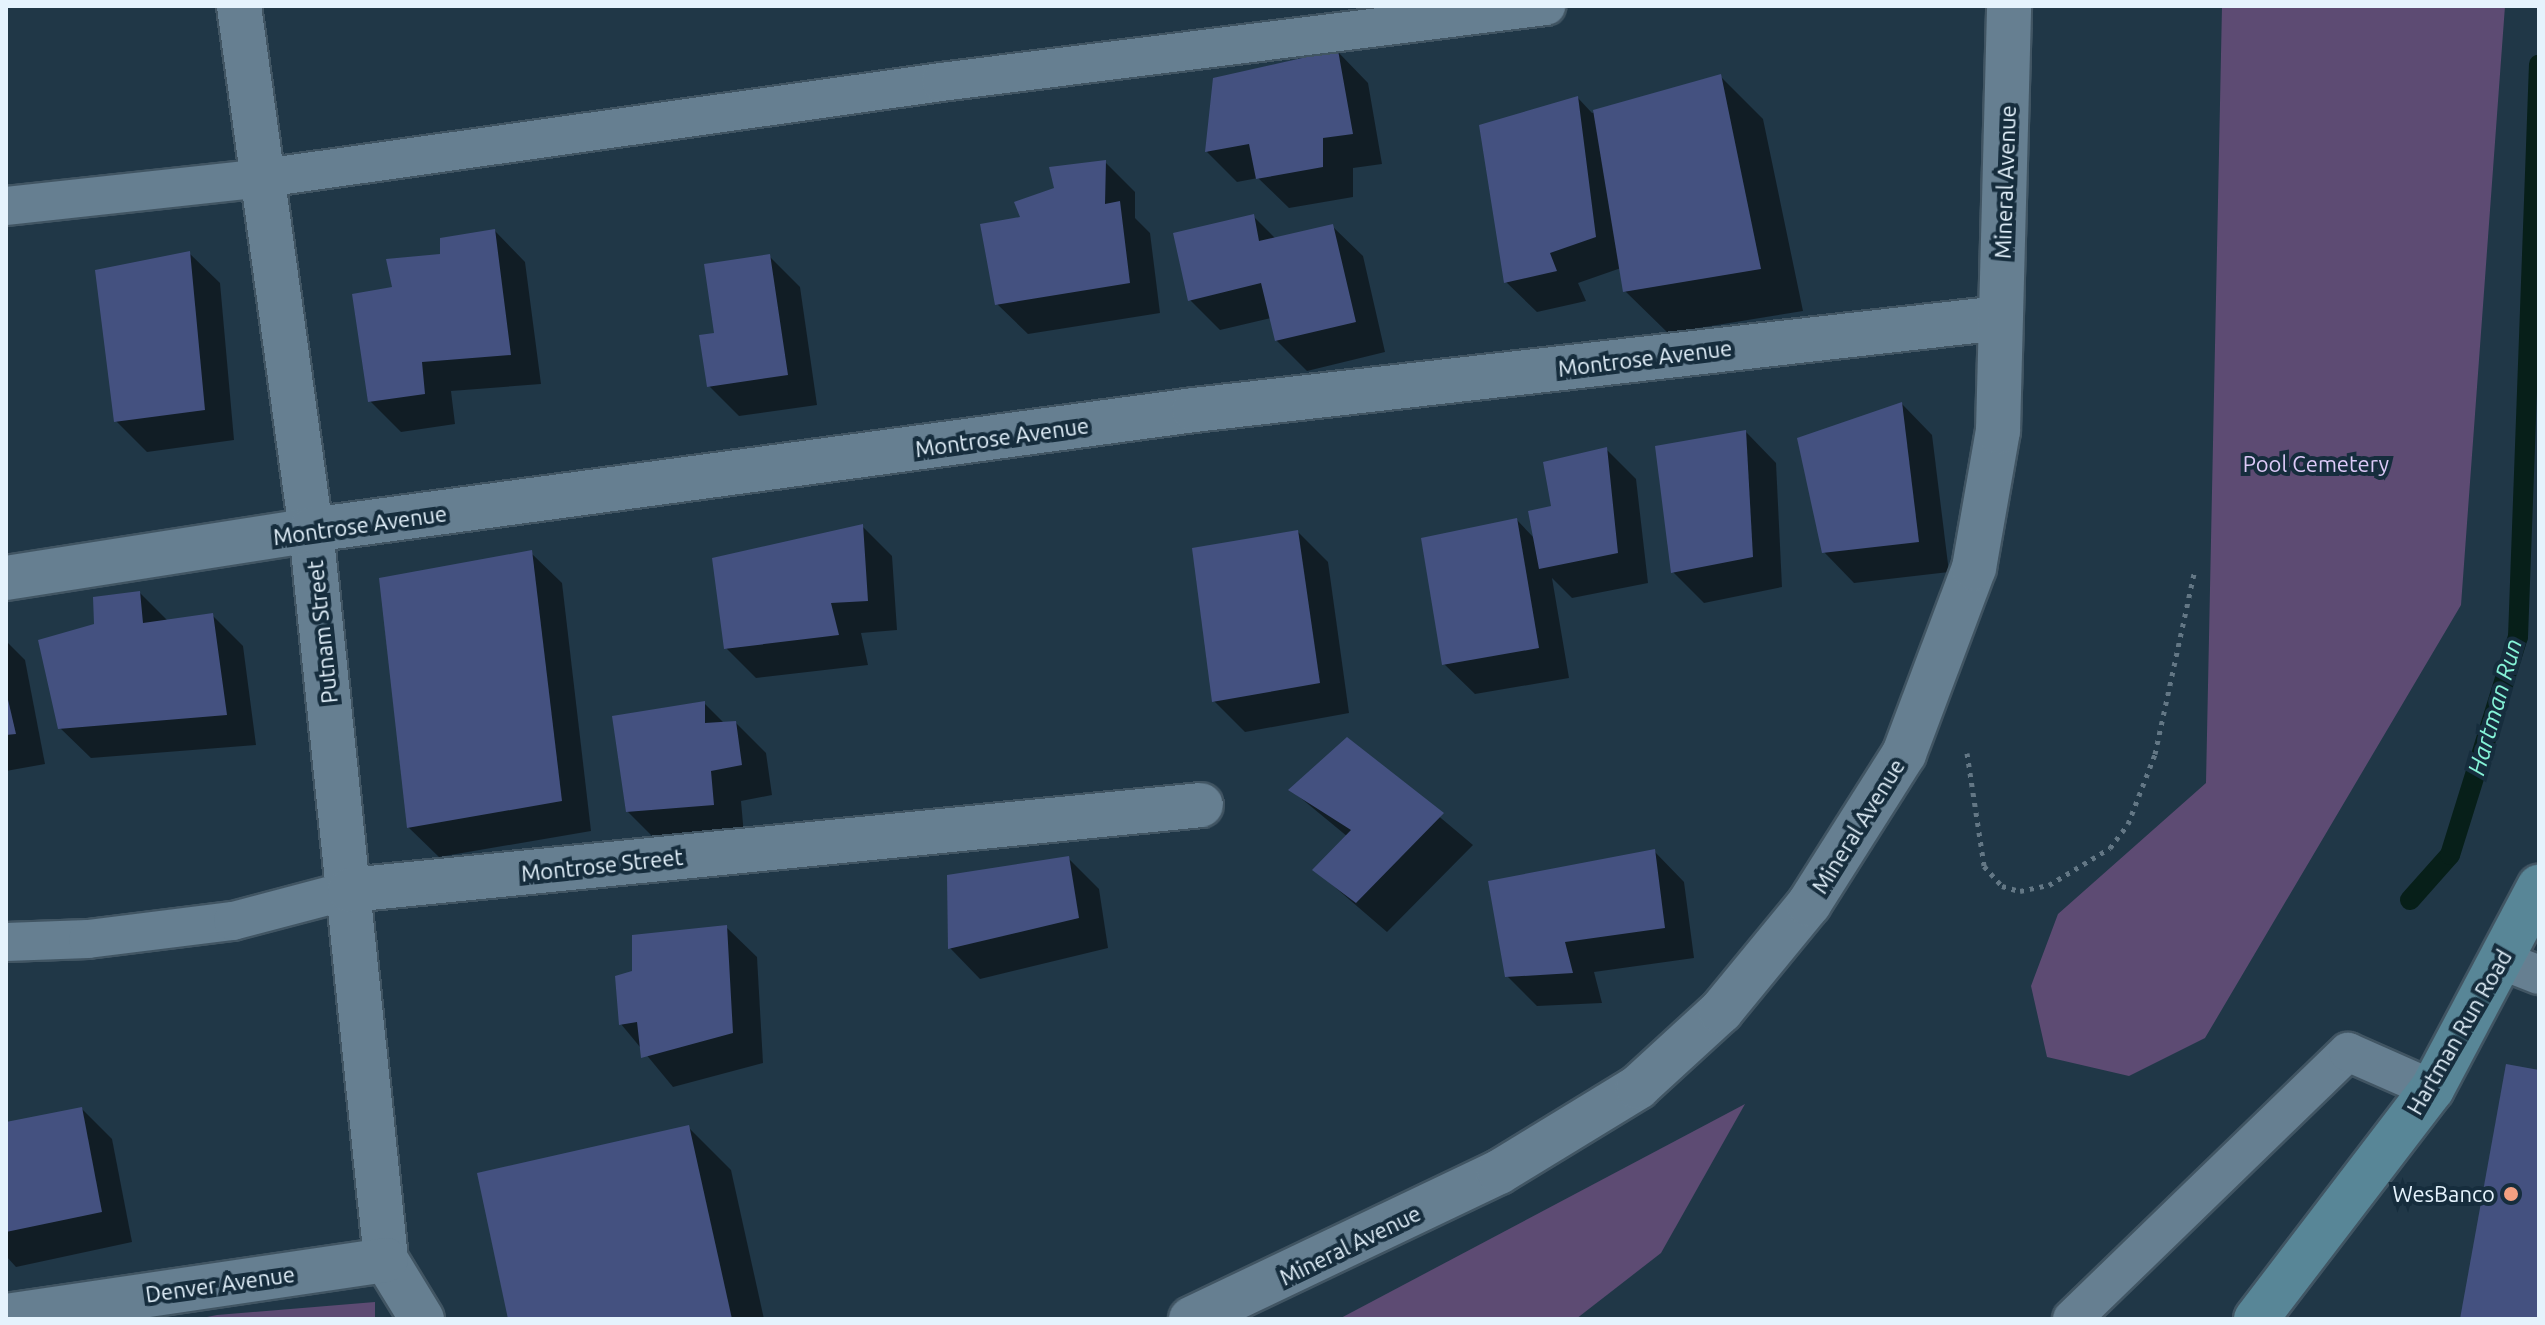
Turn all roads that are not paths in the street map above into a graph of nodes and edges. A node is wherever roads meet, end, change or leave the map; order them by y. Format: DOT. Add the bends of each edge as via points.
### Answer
graph roads {
  1 [pos="239,6"];
  2 [pos="1546,6"];
  3 [pos="2009,6"];
  4 [pos="264,178"];
  5 [pos="6,206"];
  6 [pos="2000,318"];
  7 [pos="311,530"];
  8 [pos="6,578"];
  9 [pos="1201,805"];
  10 [pos="2539,887"];
  11 [pos="350,890"];
  12 [pos="6,942"];
  13 [pos="2520,967"];
  14 [pos="2432,1089"];
  15 [pos="2341,1210"];
  16 [pos="386,1260"];
  17 [pos="6,1316"];
  18 [pos="422,1319"];
  19 [pos="1191,1319"];
  20 [pos="2072,1319"];
  21 [pos="2256,1319"];
  22 [pos="2285,1319"];
  1 -- 4 [label="street, Putnam Street"];
  2 -- 4 [label="lane" via="987,76"];
  3 -- 6 [label="street, Mineral Avenue"];
  4 -- 5 [label="lane"];
  4 -- 7 [label="street, Putnam Street"];
  6 -- 7 [label="street, Montrose Avenue" via="1194,410"];
  6 -- 19 [label="street, Mineral Avenue" via="1998,431 1974,568 1904,754 1809,904 1721,1011 1638,1087 1499,1172"];
  7 -- 8 [label="street, Montrose Avenue"];
  7 -- 11 [label="street, Putnam Street"];
  9 -- 11 [label="street, Montrose Street"];
  10 -- 13 [label="main road, Hartman Run Road"];
  11 -- 12 [label="lane, Montrose Street" via="233,921 88,939"];
  11 -- 16 [label="street, Putnam Street"];
  13 -- 14 [label="main road, Hartman Run Road"];
  14 -- 15 [label="main road, Hartman Run Road"];
  14 -- 20 [label="lane" via="2348,1052"];
  15 -- 21 [label="main road, Hartman Run Road"];
  15 -- 22 [label="main road, Hartman Run Road"];
  16 -- 17 [label="street, Denver Avenue"];
  16 -- 18 [label="street"];
}
